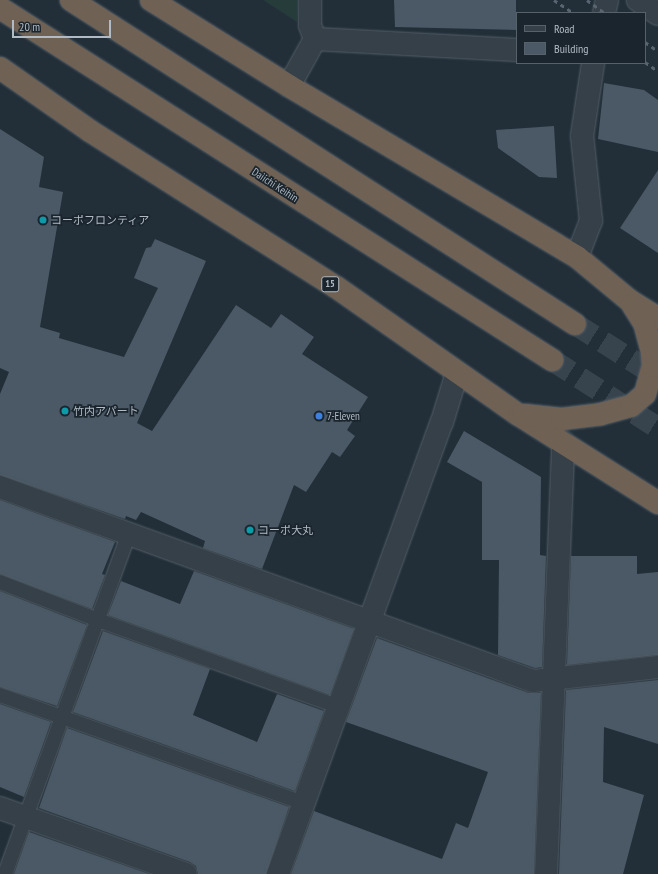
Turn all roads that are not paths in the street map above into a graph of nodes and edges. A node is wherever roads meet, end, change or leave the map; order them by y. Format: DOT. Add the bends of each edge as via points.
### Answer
graph roads {
  1 [pos="71,0"];
  2 [pos="151,0"];
  3 [pos="310,0"];
  4 [pos="607,0"];
  5 [pos="638,0"];
  6 [pos="0,8"];
  7 [pos="604,12"];
  8 [pos="658,14"];
  9 [pos="315,39"];
  10 [pos="516,50"];
  11 [pos="593,64"];
  12 [pos="0,68"];
  13 [pos="289,86"];
  14 [pos="577,257"];
  15 [pos="629,300"];
  16 [pos="658,318"];
  17 [pos="575,324"];
  18 [pos="552,360"];
  19 [pos="457,373"];
  20 [pos="519,415"];
  21 [pos="563,442"];
  22 [pos="0,487"];
  23 [pos="658,502"];
  24 [pos="129,533"];
  25 [pos="0,582"];
  26 [pos="98,620"];
  27 [pos="369,622"];
  28 [pos="658,667"];
  29 [pos="553,680"];
  30 [pos="0,695"];
  31 [pos="339,707"];
  32 [pos="62,717"];
  33 [pos="304,803"];
  34 [pos="0,808"];
  35 [pos="27,818"];
  36 [pos="5,874"];
  37 [pos="186,874"];
  38 [pos="278,874"];
  39 [pos="546,874"];
  1 -- 17 [label="highway"];
  2 -- 13 [label="highway"];
  3 -- 9 [label="street" via="310,25"];
  4 -- 7 [label="street"];
  5 -- 8 [label="street"];
  6 -- 18 [label="highway, Daiichi Keihin"];
  9 -- 10 [label="street"];
  9 -- 13 [label="street"];
  11 -- 14 [label="street" via="582,136 591,221"];
  12 -- 19 [label="highway, 15" via="90,131 336,288"];
  13 -- 14 [label="highway"];
  14 -- 15 [label="highway"];
  15 -- 16 [label="highway"];
  15 -- 20 [label="highway" via="644,323 652,352 653,366 644,394 631,406 590,416 562,419"];
  19 -- 20 [label="highway, 15"];
  19 -- 27 [label="street" via="449,404"];
  20 -- 21 [label="highway, 15"];
  21 -- 23 [label="highway, 15"];
  21 -- 29 [label="street"];
  22 -- 24 [label="street"];
  24 -- 26 [label="lane"];
  24 -- 27 [label="street"];
  25 -- 26 [label="lane"];
  26 -- 31 [label="lane"];
  26 -- 32 [label="lane"];
  27 -- 29 [label="street" via="533,681"];
  27 -- 31 [label="street"];
  28 -- 29 [label="street"];
  29 -- 39 [label="street"];
  30 -- 32 [label="lane"];
  31 -- 33 [label="street"];
  32 -- 33 [label="lane"];
  32 -- 35 [label="lane"];
  33 -- 38 [label="street"];
  34 -- 35 [label="street"];
  35 -- 36 [label="lane"];
  35 -- 37 [label="street"];
}
